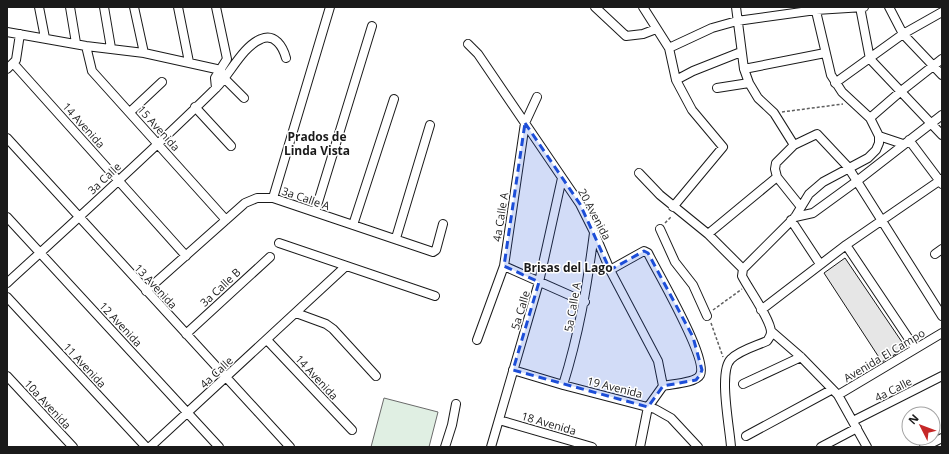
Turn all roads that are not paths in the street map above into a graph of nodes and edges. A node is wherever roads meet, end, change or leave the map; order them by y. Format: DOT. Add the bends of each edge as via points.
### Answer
graph roads {
  1 [pos="39,7"];
  2 [pos="70,7"];
  3 [pos="104,7"];
  4 [pos="134,7"];
  5 [pos="178,7"];
  6 [pos="216,7"];
  7 [pos="330,7"];
  8 [pos="595,7"];
  9 [pos="643,7"];
  10 [pos="736,7"];
  11 [pos="862,7"];
  12 [pos="889,7"];
  13 [pos="815,9"];
  14 [pos="942,12"];
  15 [pos="737,21"];
  16 [pos="372,26"];
  17 [pos="656,29"];
  18 [pos="8,30"];
  19 [pos="20,34"];
  20 [pos="903,34"];
  21 [pos="45,38"];
  22 [pos="76,43"];
  23 [pos="468,44"];
  24 [pos="86,46"];
  25 [pos="112,48"];
  26 [pos="669,48"];
  27 [pos="742,52"];
  28 [pos="144,53"];
  29 [pos="825,53"];
  30 [pos="286,58"];
  31 [pos="870,59"];
  32 [pos="942,60"];
  33 [pos="189,62"];
  34 [pos="13,63"];
  35 [pos="932,66"];
  36 [pos="7,69"];
  37 [pos="744,69"];
  38 [pos="221,70"];
  39 [pos="942,76"];
  40 [pos="225,79"];
  41 [pos="676,80"];
  42 [pos="162,82"];
  43 [pos="749,83"];
  44 [pos="836,83"];
  45 [pos="216,88"];
  46 [pos="717,88"];
  47 [pos="900,92"];
  48 [pos="537,97"];
  49 [pos="244,98"];
  50 [pos="394,99"];
  51 [pos="195,107"];
  52 [pos="130,112"];
  53 [pos="942,115"];
  54 [pos="870,118"];
  55 [pos="525,123"];
  56 [pos="931,124"];
  57 [pos="430,125"];
  58 [pos="942,135"];
  59 [pos="879,136"];
  60 [pos="7,138"];
  61 [pos="906,142"];
  62 [pos="157,143"];
  63 [pos="794,145"];
  64 [pos="231,146"];
  65 [pos="848,167"];
  66 [pos="640,173"];
  67 [pos="777,177"];
  68 [pos="562,178"];
  69 [pos="118,180"];
  70 [pos="857,181"];
  71 [pos="941,182"];
  72 [pos="273,198"];
  73 [pos="801,207"];
  74 [pos="675,208"];
  75 [pos="315,212"];
  76 [pos="7,217"];
  77 [pos="78,218"];
  78 [pos="793,218"];
  79 [pos="226,220"];
  80 [pos="883,220"];
  81 [pos="443,224"];
  82 [pos="353,225"];
  83 [pos="660,229"];
  84 [pos="594,232"];
  85 [pos="708,234"];
  86 [pos="396,238"];
  87 [pos="279,243"];
  88 [pos="846,245"];
  89 [pos="942,249"];
  90 [pos="40,253"];
  91 [pos="935,254"];
  92 [pos="186,256"];
  93 [pos="270,257"];
  94 [pos="820,264"];
  95 [pos="346,266"];
  96 [pos="504,266"];
  97 [pos="743,269"];
  98 [pos="610,270"];
  99 [pos="540,282"];
  100 [pos="7,283"];
  101 [pos="146,291"];
  102 [pos="435,296"];
  103 [pos="7,297"];
  104 [pos="585,302"];
  105 [pos="762,310"];
  106 [pos="296,313"];
  107 [pos="708,316"];
  108 [pos="942,316"];
  109 [pos="771,331"];
  110 [pos="942,333"];
  111 [pos="186,334"];
  112 [pos="267,340"];
  113 [pos="477,340"];
  114 [pos="915,348"];
  115 [pos="801,357"];
  116 [pos="513,370"];
  117 [pos="7,376"];
  118 [pos="376,376"];
  119 [pos="942,376"];
  120 [pos="226,378"];
  121 [pos="743,384"];
  122 [pos="563,385"];
  123 [pos="663,386"];
  124 [pos="835,392"];
  125 [pos="456,404"];
  126 [pos="648,407"];
  127 [pos="188,412"];
  128 [pos="499,420"];
  129 [pos="855,424"];
  130 [pos="352,430"];
  131 [pos="746,436"];
  132 [pos="942,438"];
  133 [pos="641,443"];
  134 [pos="73,447"];
  135 [pos="146,447"];
  136 [pos="150,447"];
  137 [pos="219,447"];
  138 [pos="290,447"];
  139 [pos="445,447"];
  140 [pos="491,447"];
  141 [pos="592,447"];
  142 [pos="647,447"];
  143 [pos="698,447"];
  144 [pos="731,447"];
  145 [pos="821,447"];
  146 [pos="867,447"];
  147 [pos="924,447"];
  1 -- 21 [label="street"];
  2 -- 22 [label="street"];
  3 -- 25 [label="street"];
  4 -- 28 [label="street"];
  5 -- 33 [label="street"];
  6 -- 38 [label="street" via="227,59"];
  7 -- 72 [label="street"];
  8 -- 17 [label="street" via="626,36"];
  9 -- 17 [label="street"];
  10 -- 15 [label="street"];
  11 -- 13 [label="street"];
  11 -- 31 [label="street"];
  12 -- 20 [label="street"];
  13 -- 15 [label="street"];
  13 -- 29 [label="street"];
  14 -- 20 [label="street"];
  15 -- 26 [label="street" via="712,28"];
  15 -- 27 [label="street"];
  16 -- 75 [label="street"];
  17 -- 26 [label="street"];
  18 -- 19 [label="street"];
  19 -- 21 [label="street"];
  19 -- 34 [label="street" via="16,60"];
  20 -- 31 [label="street"];
  20 -- 35 [label="street"];
  21 -- 22 [label="street"];
  22 -- 24 [label="street"];
  23 -- 55 [label="street, 20 Avenida" via="478,54"];
  24 -- 25 [label="street"];
  24 -- 52 [label="street, 15 Avenida" via="92,71"];
  25 -- 28 [label="street"];
  26 -- 41 [label="street"];
  27 -- 37 [label="street"];
  27 -- 41 [label="street"];
  28 -- 33 [label="street"];
  29 -- 37 [label="street"];
  29 -- 44 [label="street"];
  30 -- 40 [label="street, 3a Calle" via="282,46 272,38 262,38 250,46"];
  31 -- 44 [label="street"];
  31 -- 47 [label="street"];
  32 -- 35 [label="street"];
  33 -- 38 [label="street"];
  34 -- 36 [label="street"];
  34 -- 69 [label="street, 14 Avenida"];
  35 -- 39 [label="street"];
  35 -- 47 [label="street"];
  37 -- 43 [label="street"];
  38 -- 45 [label="street" via="215,78"];
  40 -- 45 [label="street, 3a Calle"];
  40 -- 49 [label="street"];
  41 -- 74 [label="street" via="692,110 723,147"];
  42 -- 52 [label="street"];
  43 -- 46 [label="street"];
  43 -- 63 [label="street" via="758,98 774,113"];
  44 -- 54 [label="street"];
  45 -- 51 [label="street, 3a Calle"];
  47 -- 54 [label="street"];
  47 -- 56 [label="street"];
  48 -- 55 [label="street, 4a Calle A"];
  50 -- 82 [label="street"];
  51 -- 62 [label="street, 3a Calle"];
  51 -- 64 [label="street"];
  52 -- 62 [label="street, 15 Avenida"];
  53 -- 56 [label="street"];
  54 -- 59 [label="street"];
  55 -- 68 [label="street, 20 Avenida"];
  55 -- 96 [label="street, 4a Calle A"];
  56 -- 58 [label="street"];
  56 -- 61 [label="street"];
  57 -- 86 [label="street"];
  59 -- 61 [label="street"];
  59 -- 65 [label="street" via="876,150 868,158"];
  60 -- 77 [label="street, 13 Avenida"];
  61 -- 70 [label="street"];
  61 -- 71 [label="street"];
  62 -- 69 [label="street, 3a Calle"];
  62 -- 79 [label="street, 15 Avenida"];
  63 -- 65 [label="street" via="817,134"];
  63 -- 67 [label="street" via="776,163 774,169"];
  65 -- 70 [label="street"];
  65 -- 73 [label="street" via="822,182 809,194"];
  66 -- 74 [label="street"];
  67 -- 73 [label="street"];
  67 -- 85 [label="street"];
  68 -- 84 [label="street, 20 Avenida" via="580,204"];
  68 -- 99 [label="street, 5a Calle"];
  69 -- 77 [label="street, 3a Calle"];
  69 -- 92 [label="street, 14 Avenida"];
  70 -- 78 [label="street" via="813,213"];
  70 -- 80 [label="street"];
  71 -- 80 [label="street"];
  72 -- 75 [label="street, 3a Calle A"];
  72 -- 79 [label="street, 3a Calle A" via="257,198 245,203"];
  73 -- 78 [label="street"];
  74 -- 85 [label="street"];
  75 -- 82 [label="street, 3a Calle A"];
  76 -- 90 [label="street, 12 Avenida"];
  77 -- 90 [label="street, 3a Calle"];
  77 -- 101 [label="street, 13 Avenida"];
  78 -- 94 [label="street"];
  78 -- 97 [label="street"];
  79 -- 92 [label="street, 3a Calle A"];
  80 -- 88 [label="street"];
  80 -- 108 [label="street"];
  81 -- 86 [label="street, 3a Calle A" via="436,250 433,252"];
  82 -- 86 [label="street, 3a Calle A"];
  83 -- 107 [label="street" via="675,262 693,285"];
  84 -- 98 [label="street, 20 Avenida"];
  84 -- 104 [label="street, 5a Calle A"];
  85 -- 97 [label="street"];
  87 -- 95 [label="street"];
  88 -- 94 [label="street"];
  88 -- 114 [label="street"];
  89 -- 91 [label="street"];
  90 -- 100 [label="street, 3a Calle"];
  90 -- 127 [label="street, 12 Avenida"];
  92 -- 101 [label="street, 3a Calle A"];
  93 -- 111 [label="street, 3a Calle B"];
  94 -- 105 [label="street"];
  95 -- 102 [label="street"];
  95 -- 106 [label="street, 4a Calle"];
  96 -- 99 [label="street"];
  96 -- 113 [label="street, 4a Calle A"];
  97 -- 105 [label="street" via="742,276"];
  98 -- 123 [label="street, 20 Avenida" via="658,361"];
  98 -- 123 [label="street" via="646,251 693,338 702,370 700,375 696,380"];
  99 -- 104 [label="street"];
  99 -- 116 [label="street, 5a Calle"];
  101 -- 111 [label="street, 13 Avenida"];
  103 -- 135 [label="street, 11 Avenida"];
  104 -- 122 [label="street, 5a Calle A" via="576,345"];
  105 -- 109 [label="street"];
  106 -- 112 [label="street, 4a Calle"];
  106 -- 118 [label="street" via="333,329"];
  109 -- 115 [label="street"];
  109 -- 144 [label="street" via="767,341 736,355 726,365 725,390"];
  110 -- 114 [label="street, Avenida El Campo"];
  111 -- 120 [label="street, 13 Avenida"];
  112 -- 120 [label="street, 4a Calle"];
  112 -- 130 [label="street, 14 Avenida"];
  114 -- 124 [label="street, Avenida El Campo"];
  115 -- 121 [label="street"];
  115 -- 124 [label="street"];
  116 -- 122 [label="street, 19 Avenida"];
  116 -- 128 [label="street, 5a Calle"];
  117 -- 134 [label="street, 10a Avenida"];
  119 -- 129 [label="street, 4a Calle"];
  120 -- 127 [label="street, 4a Calle"];
  120 -- 138 [label="street, 13 Avenida"];
  122 -- 126 [label="street, 19 Avenida"];
  123 -- 126 [label="street"];
  124 -- 129 [label="street"];
  124 -- 131 [label="street, Avenida El Campo"];
  125 -- 139 [label="street"];
  126 -- 133 [label="street"];
  126 -- 143 [label="street, 19 Avenida" via="671,418"];
  127 -- 136 [label="street, 4a Calle"];
  127 -- 137 [label="street, 12 Avenida"];
  128 -- 140 [label="street, 5a Calle"];
  128 -- 141 [label="street, 18 Avenida"];
  129 -- 145 [label="street, 4a Calle"];
  129 -- 146 [label="street"];
  132 -- 147 [label="street"];
  133 -- 142 [label="street"];
}
